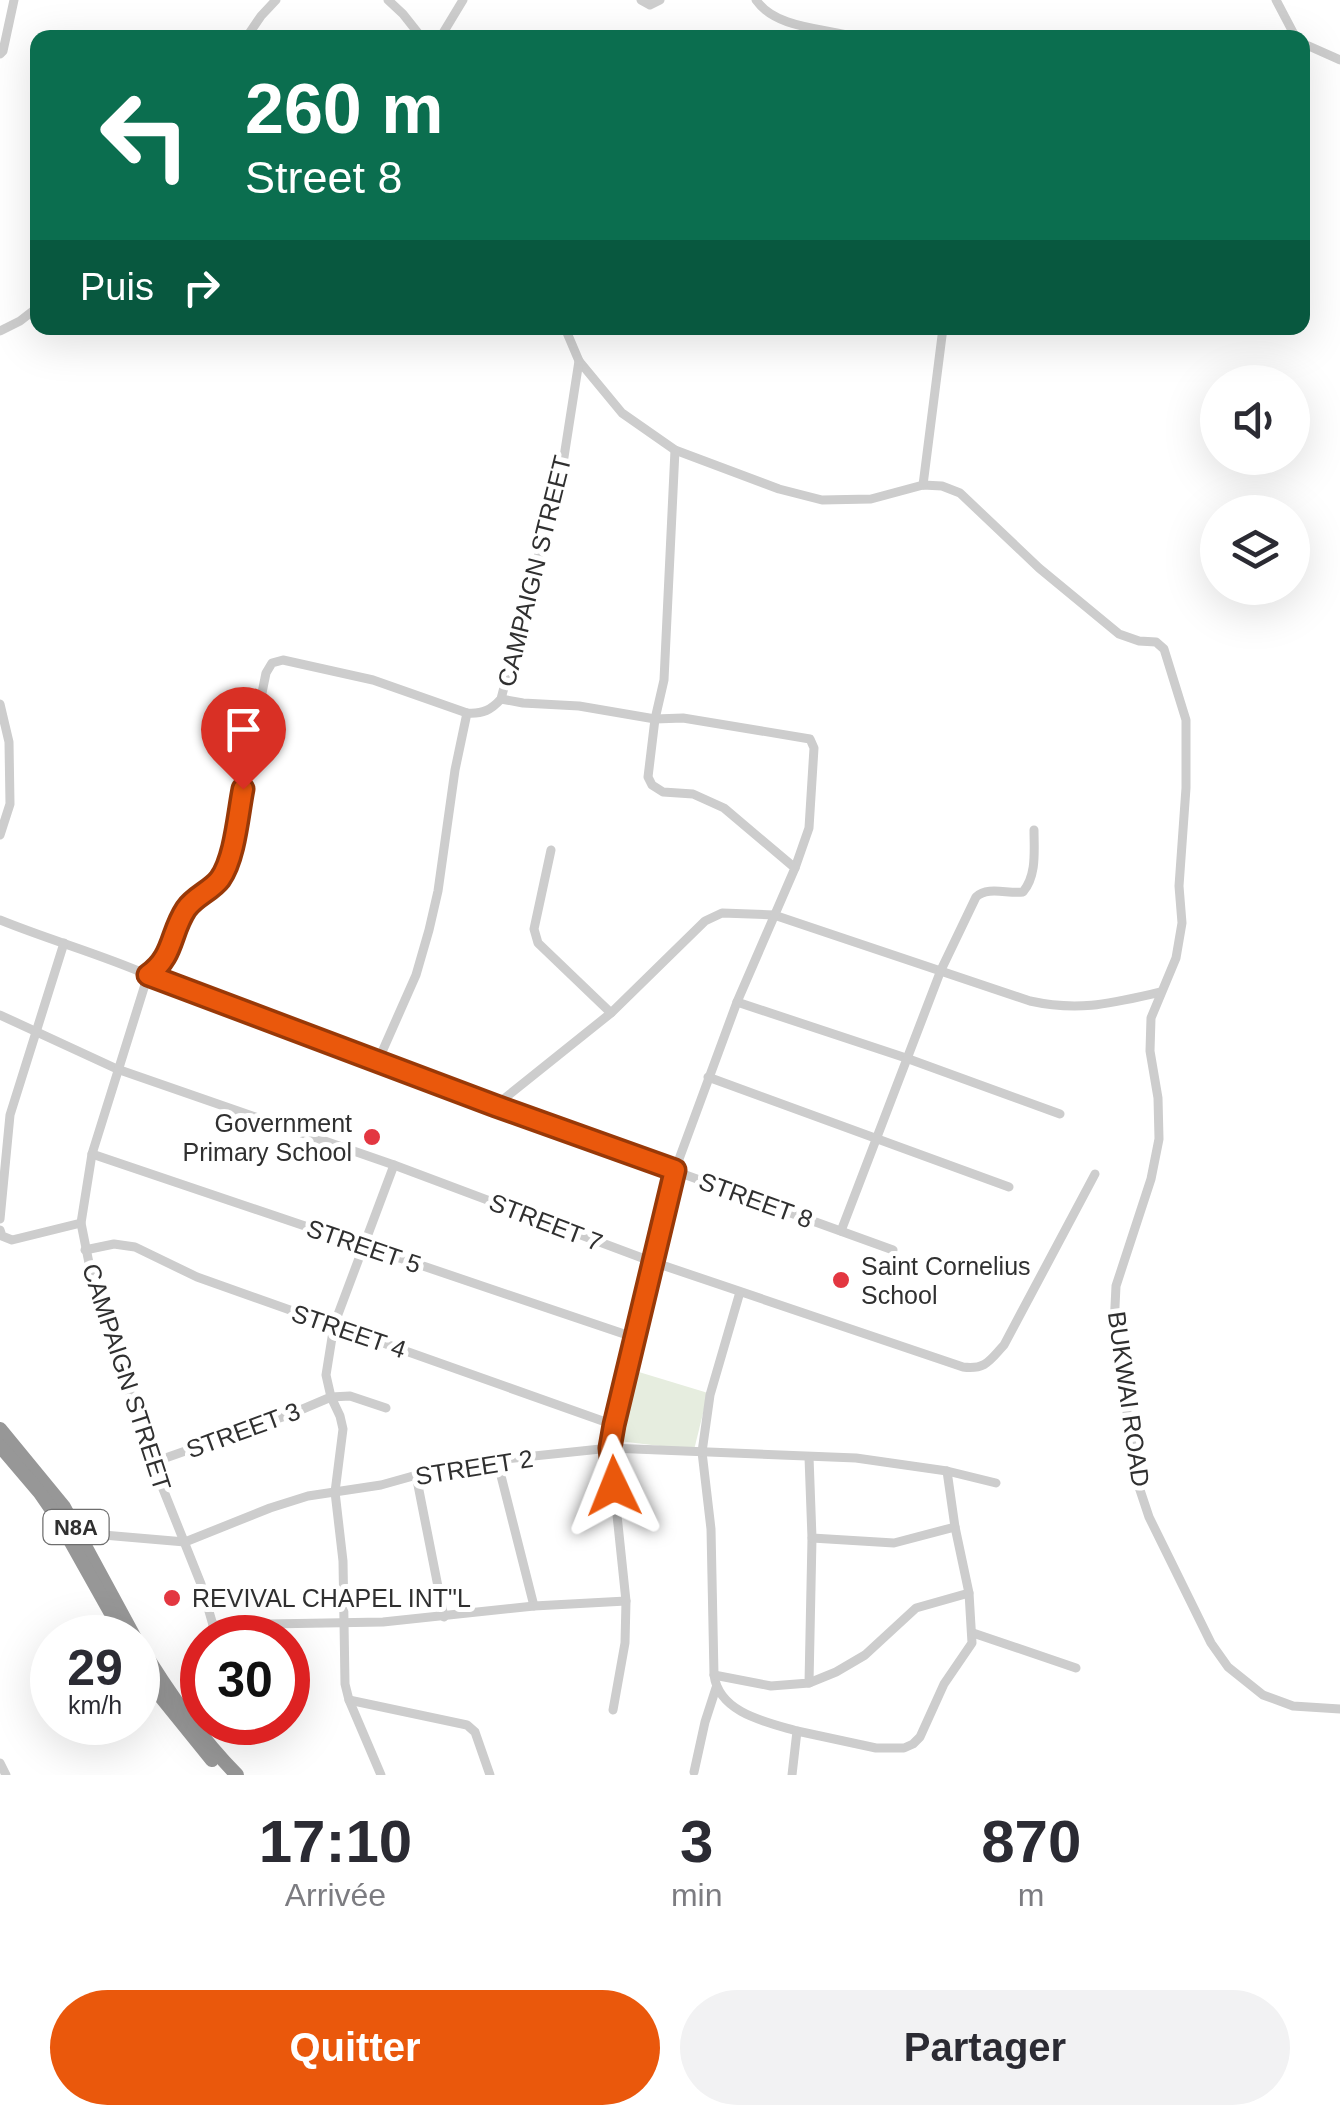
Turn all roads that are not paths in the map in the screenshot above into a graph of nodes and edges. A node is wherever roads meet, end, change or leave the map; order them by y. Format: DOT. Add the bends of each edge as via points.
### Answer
graph roads {
  1 [pos="14,0"];
  2 [pos="276,0"];
  3 [pos="388,0"];
  4 [pos="462,0"];
  5 [pos="642,0"];
  6 [pos="660,0"];
  7 [pos="756,0"];
  8 [pos="1276,0"];
  9 [pos="251,30"];
  10 [pos="416,30"];
  11 [pos="445,30"];
  12 [pos="825,30"];
  13 [pos="1292,30"];
  14 [pos="1310,47"];
  15 [pos="0,54"];
  16 [pos="1340,60"];
  17 [pos="30,313"];
  18 [pos="0,331"];
  19 [pos="568,335"];
  20 [pos="942,335"];
  21 [pos="580,361"];
  22 [pos="674,450"];
  23 [pos="923,485"];
  24 [pos="501,699"];
  25 [pos="0,704"];
  26 [pos="468,714"];
  27 [pos="655,719"];
  28 [pos="1034,830"];
  29 [pos="0,836"];
  30 [pos="550,850"];
  31 [pos="794,868"];
  32 [pos="774,915"];
  33 [pos="0,920"];
  34 [pos="64,943"];
  35 [pos="941,970"];
  36 [pos="148,975"];
  37 [pos="1161,992"];
  38 [pos="737,1002"];
  39 [pos="611,1013"];
  40 [pos="0,1015"];
  41 [pos="35,1030"];
  42 [pos="906,1058"];
  43 [pos="378,1061"];
  44 [pos="117,1069"];
  45 [pos="708,1077"];
  46 [pos="496,1106"];
  47 [pos="5,1114"];
  48 [pos="1060,1114"];
  49 [pos="875,1138"];
  50 [pos="92,1154"];
  51 [pos="394,1165"];
  52 [pos="675,1170"];
  53 [pos="1095,1174"];
  54 [pos="1008,1187"];
  55 [pos="0,1219"];
  56 [pos="81,1223"];
  57 [pos="0,1230"];
  58 [pos="840,1231"];
  59 [pos="365,1246"];
  60 [pos="85,1250"];
  61 [pos="893,1250"];
  62 [pos="653,1262"];
  63 [pos="740,1292"];
  64 [pos="334,1325"];
  65 [pos="636,1338"];
  66 [pos="331,1397"];
  67 [pos="386,1408"];
  68 [pos="614,1425"];
  69 [pos="0,1429"];
  70 [pos="0,1446"];
  71 [pos="610,1448"];
  72 [pos="702,1452"];
  73 [pos="809,1457"];
  74 [pos="498,1460"];
  75 [pos="154,1462"];
  76 [pos="947,1471"];
  77 [pos="416,1474"];
  78 [pos="996,1484"];
  79 [pos="335,1492"];
  80 [pos="955,1527"];
  81 [pos="80,1534"];
  82 [pos="812,1538"];
  83 [pos="185,1542"];
  84 [pos="970,1594"];
  85 [pos="626,1601"];
  86 [pos="534,1606"];
  87 [pos="111,1615"];
  88 [pos="123,1615"];
  89 [pos="209,1615"];
  90 [pos="444,1616"];
  91 [pos="345,1623"];
  92 [pos="310,1624"];
  93 [pos="973,1633"];
  94 [pos="1076,1668"];
  95 [pos="714,1675"];
  96 [pos="160,1680"];
  97 [pos="808,1683"];
  98 [pos="716,1688"];
  99 [pos="160,1693"];
  100 [pos="349,1700"];
  101 [pos="180,1706"];
  102 [pos="613,1710"];
  103 [pos="1340,1710"];
  104 [pos="180,1713"];
  105 [pos="797,1731"];
  106 [pos="207,1745"];
  107 [pos="211,1745"];
  108 [pos="0,1763"];
  109 [pos="694,1772"];
  110 [pos="6,1775"];
  111 [pos="225,1775"];
  112 [pos="237,1775"];
  113 [pos="381,1775"];
  114 [pos="490,1775"];
  115 [pos="792,1775"];
  1 -- 15 [label="street"];
  2 -- 9 [label="street"];
  3 -- 10 [label="street"];
  4 -- 11 [label="street"];
  5 -- 6 [label="street"];
  7 -- 12 [label="street" via="778,19"];
  8 -- 13 [label="street"];
  14 -- 16 [label="street"];
  17 -- 18 [label="street"];
  19 -- 21 [label="street"];
  20 -- 23 [label="street"];
  21 -- 22 [label="street" via="622,412"];
  21 -- 24 [label="street, CAMPAIGN STREET" via="564,457"];
  22 -- 23 [label="street" via="822,500 871,499"];
  22 -- 27 [label="street" via="664,680"];
  23 -- 37 [label="street, BUKWAI ROAD" via="960,493 1119,634 1164,649 1186,720 1186,788 1182,923"];
  24 -- 26 [label="street, CAMPAIGN STREET"];
  24 -- 27 [label="street"];
  25 -- 29 [label="street" via="10,804"];
  26 -- 36 [label="street, CAMPAIGN STREET" via="373,680 283,660 272,664 227,866 186,908 160,967"];
  26 -- 43 [label="street" via="429,930"];
  27 -- 31 [label="street" via="652,786 724,808"];
  27 -- 31 [label="street" via="810,739 809,828"];
  28 -- 35 [label="street" via="1030,884 1023,892 980,892"];
  30 -- 39 [label="street" via="534,929 538,943"];
  31 -- 32 [label="street"];
  32 -- 35 [label="street"];
  32 -- 38 [label="street"];
  32 -- 39 [label="street" via="722,913 705,920"];
  33 -- 34 [label="street, STREET 8"];
  34 -- 36 [label="street, STREET 8"];
  34 -- 41 [label="street"];
  35 -- 37 [label="street" via="1058,1008"];
  35 -- 42 [label="street"];
  36 -- 43 [label="street, STREET 8"];
  36 -- 44 [label="street, CAMPAIGN STREET"];
  37 -- 103 [label="street, BUKWAI ROAD" via="1151,1018 1150,1051 1159,1138 1116,1286 1114,1327 1138,1484 1210,1642 1228,1667 1263,1695 1293,1706"];
  38 -- 42 [label="street"];
  38 -- 45 [label="street"];
  39 -- 46 [label="street"];
  40 -- 41 [label="street, STREET 7"];
  41 -- 44 [label="street, STREET 7"];
  41 -- 47 [label="street"];
  42 -- 48 [label="street"];
  42 -- 49 [label="street"];
  43 -- 46 [label="street, STREET 8"];
  44 -- 50 [label="street, CAMPAIGN STREET"];
  44 -- 51 [label="street, STREET 7"];
  45 -- 49 [label="street"];
  45 -- 52 [label="street"];
  46 -- 52 [label="street, STREET 8"];
  47 -- 55 [label="street"];
  49 -- 54 [label="street"];
  49 -- 58 [label="street"];
  50 -- 56 [label="street, CAMPAIGN STREET"];
  50 -- 59 [label="street, STREET 5"];
  51 -- 59 [label="street"];
  51 -- 62 [label="street, STREET 7"];
  52 -- 58 [label="street, STREET 8"];
  52 -- 62 [label="street"];
  53 -- 63 [label="street, STREET 7" via="1004,1345 976,1369"];
  56 -- 57 [label="street" via="12,1240"];
  56 -- 60 [label="street, CAMPAIGN STREET"];
  58 -- 61 [label="street, STREET 8"];
  59 -- 64 [label="street"];
  59 -- 65 [label="street, STREET 5"];
  60 -- 64 [label="street, STREET 4" via="135,1247 196,1277"];
  60 -- 75 [label="street, CAMPAIGN STREET"];
  62 -- 63 [label="street, STREET 7"];
  62 -- 65 [label="street"];
  63 -- 72 [label="street" via="710,1395"];
  64 -- 66 [label="street" via="326,1374"];
  64 -- 68 [label="street, STREET 4"];
  65 -- 68 [label="street"];
  66 -- 67 [label="street"];
  66 -- 75 [label="street, STREET 3"];
  66 -- 79 [label="street" via="343,1429"];
  68 -- 71 [label="street"];
  69 -- 81 [label="highway, N8A"];
  70 -- 87 [label="highway, N8A" via="58,1519"];
  71 -- 72 [label="street, STREET 2"];
  71 -- 74 [label="street, STREET 2"];
  71 -- 85 [label="street"];
  72 -- 73 [label="street, STREET 2"];
  72 -- 95 [label="street"];
  73 -- 76 [label="street, STREET 2"];
  73 -- 82 [label="street"];
  74 -- 77 [label="street, STREET 2"];
  74 -- 86 [label="street"];
  75 -- 83 [label="street, CAMPAIGN STREET"];
  76 -- 78 [label="street, STREET 2"];
  76 -- 80 [label="street"];
  77 -- 79 [label="street, STREET 2"];
  77 -- 90 [label="street"];
  79 -- 83 [label="street, STREET 2" via="270,1508"];
  79 -- 91 [label="street"];
  80 -- 82 [label="street" via="894,1544"];
  80 -- 84 [label="street"];
  81 -- 83 [label="street, STREET 2"];
  81 -- 88 [label="highway, N8A"];
  82 -- 97 [label="street"];
  83 -- 89 [label="street, CAMPAIGN STREET"];
  84 -- 93 [label="street"];
  84 -- 97 [label="street" via="916,1608 865,1656"];
  85 -- 86 [label="street"];
  85 -- 102 [label="street"];
  86 -- 90 [label="street"];
  90 -- 91 [label="street"];
  91 -- 92 [label="street"];
  91 -- 100 [label="street"];
  93 -- 94 [label="street"];
  93 -- 105 [label="street" via="971,1648 913,1744 876,1748"];
  95 -- 97 [label="street" via="771,1686"];
  95 -- 98 [label="street"];
  96 -- 101 [label="highway, N8A"];
  98 -- 105 [label="street" via="738,1710"];
  98 -- 109 [label="street"];
  99 -- 104 [label="highway, N8A"];
  100 -- 113 [label="street"];
  100 -- 114 [label="street" via="467,1724"];
  105 -- 115 [label="street"];
  106 -- 111 [label="highway, N8A"];
  107 -- 112 [label="highway, N8A"];
  108 -- 110 [label="street"];
}
